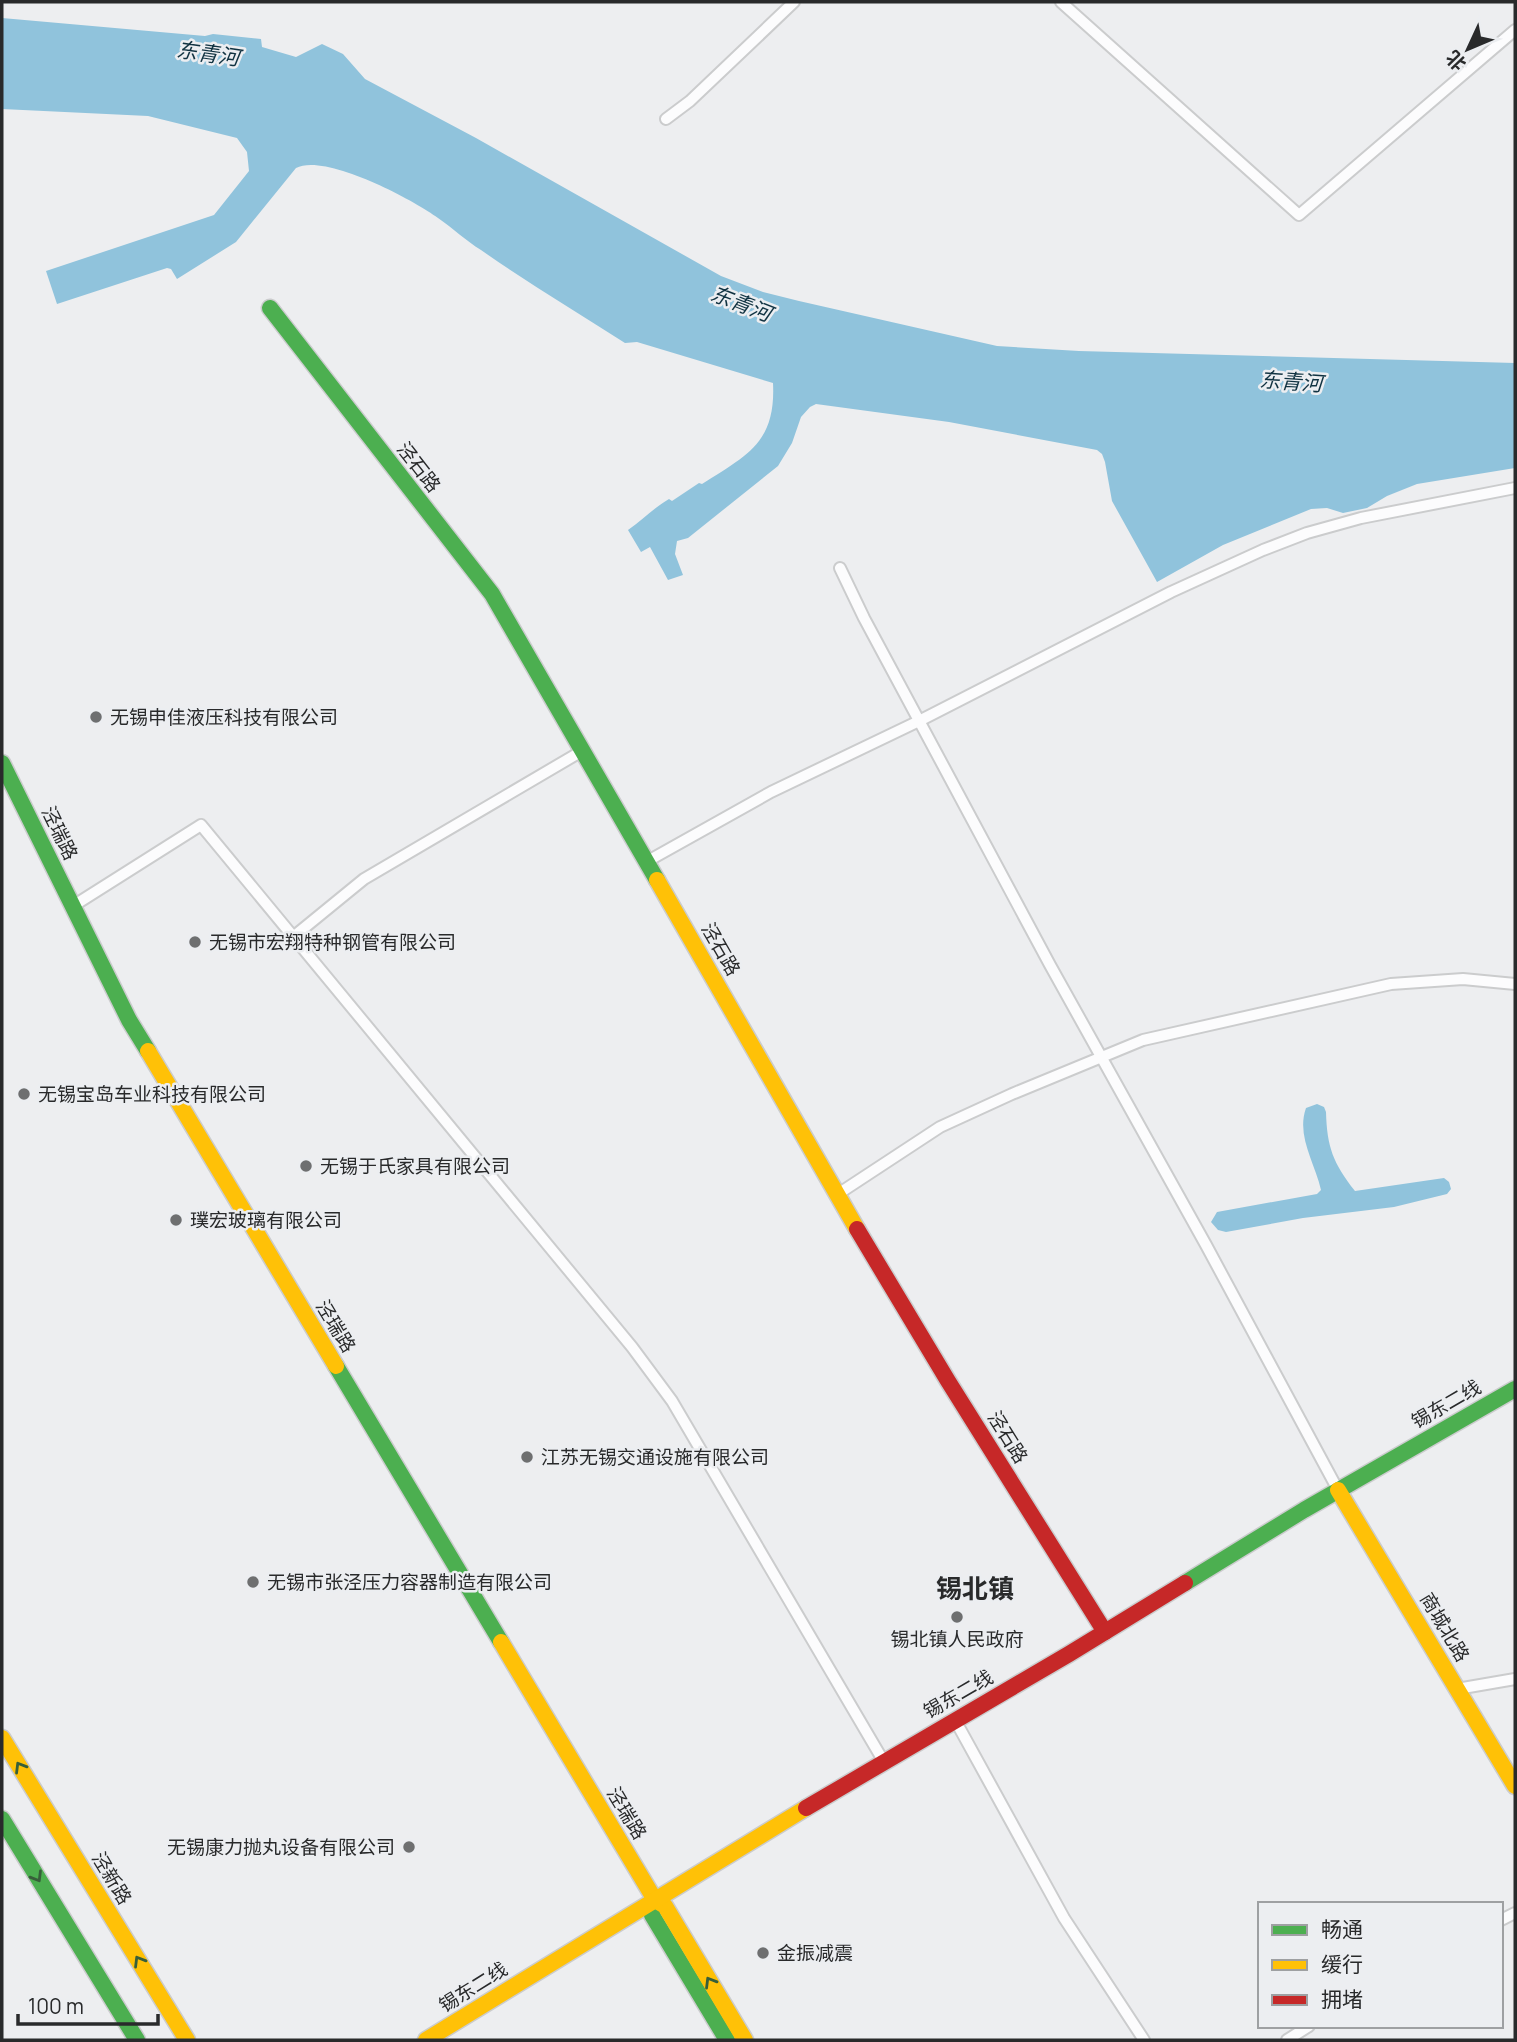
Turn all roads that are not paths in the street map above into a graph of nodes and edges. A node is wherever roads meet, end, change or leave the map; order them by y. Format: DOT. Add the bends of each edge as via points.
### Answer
graph roads {
  1 [pos="793,2"];
  2 [pos="1061,2"];
  3 [pos="1515,30"];
  4 [pos="666,119"];
  5 [pos="270,308"];
  6 [pos="1515,488"];
  7 [pos="840,568"];
  8 [pos="919,721"];
  9 [pos="582,751"];
  10 [pos="2,763"];
  11 [pos="646,862"];
  12 [pos="73,906"];
  13 [pos="293,937"];
  14 [pos="1515,984"];
  15 [pos="1103,1055"];
  16 [pos="838,1194"];
  17 [pos="1515,1389"];
  18 [pos="1338,1490"];
  19 [pos="1104,1632"];
  20 [pos="1515,1679"];
  21 [pos="1457,1689"];
  22 [pos="960,1730"];
  23 [pos="2,1738"];
  24 [pos="884,1762"];
  25 [pos="1515,1786"];
  26 [pos="2,1819"];
  27 [pos="654,1900"];
  28 [pos="1306,2028"];
  29 [pos="137,2040"];
  30 [pos="187,2040"];
  31 [pos="426,2040"];
  32 [pos="727,2040"];
  33 [pos="745,2040"];
  34 [pos="1144,2040"];
  35 [pos="1287,2040"];
  1 -- 4 [label="street"];
  2 -- 3 [label="street" via="1299,215"];
  5 -- 9 [label="street, 泾石路" via="492,594"];
  6 -- 8 [label="street" via="1361,518 1262,550"];
  7 -- 8 [label="street"];
  8 -- 11 [label="street" via="771,792"];
  8 -- 15 [label="street"];
  9 -- 11 [label="street, 泾石路"];
  9 -- 13 [label="street" via="365,879"];
  10 -- 12 [label="street, 泾瑞路"];
  11 -- 16 [label="street, 泾石路"];
  12 -- 13 [label="street" via="201,825"];
  12 -- 27 [label="street, 泾瑞路" via="129,1020"];
  13 -- 24 [label="street" via="672,1401"];
  14 -- 15 [label="street" via="1463,979 1391,984 1143,1040"];
  15 -- 16 [label="street" via="940,1128"];
  15 -- 18 [label="street"];
  16 -- 19 [label="street, 泾石路"];
  17 -- 18 [label="street, 锡东二线"];
  18 -- 19 [label="street, 锡东二线"];
  18 -- 21 [label="street, 商城北路"];
  19 -- 24 [label="street, 锡东二线"];
  20 -- 21 [label="street"];
  21 -- 25 [label="street, 商城北路"];
  22 -- 34 [label="street" via="1064,1918"];
  30 -- 23 [label="street, 泾新路, one-way"];
  24 -- 27 [label="street, 锡东二线"];
  26 -- 29 [label="street, one-way"];
  27 -- 31 [label="street, 锡东二线"];
  27 -- 32 [label="street, 泾瑞路" via="652,1915"];
  33 -- 27 [label="street, 泾瑞路, one-way" via="665,1906"];
  28 -- 35 [label="street"];
}
